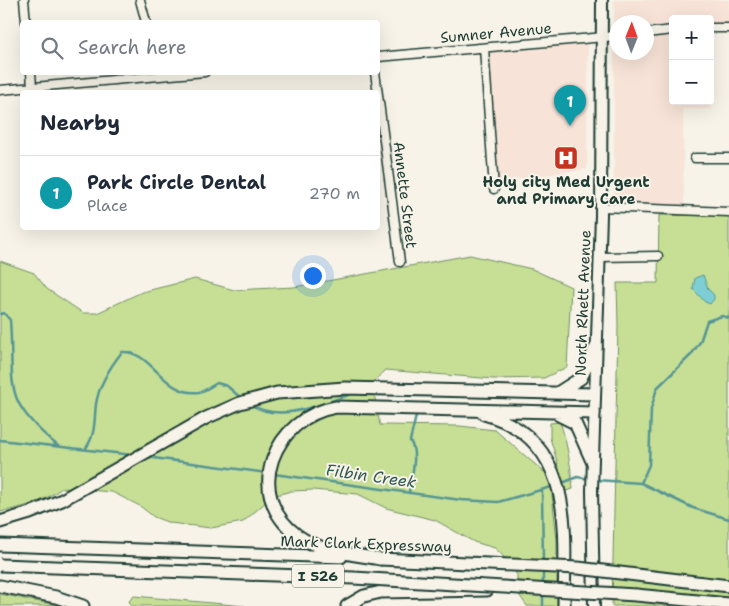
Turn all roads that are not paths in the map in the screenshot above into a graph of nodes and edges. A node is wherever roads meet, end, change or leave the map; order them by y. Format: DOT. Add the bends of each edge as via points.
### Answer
graph roads {
  1 [pos="24,0"];
  2 [pos="140,0"];
  3 [pos="602,0"];
  4 [pos="26,20"];
  5 [pos="145,20"];
  6 [pos="714,28"];
  7 [pos="729,28"];
  8 [pos="669,30"];
  9 [pos="654,32"];
  10 [pos="609,36"];
  11 [pos="602,37"];
  12 [pos="484,48"];
  13 [pos="380,57"];
  14 [pos="31,75"];
  15 [pos="153,75"];
  16 [pos="376,75"];
  17 [pos="32,87"];
  18 [pos="0,90"];
  19 [pos="378,90"];
  20 [pos="380,104"];
  21 [pos="695,158"];
  22 [pos="729,158"];
  23 [pos="494,188"];
  24 [pos="601,207"];
  25 [pos="729,212"];
  26 [pos="658,256"];
  27 [pos="599,257"];
  28 [pos="400,262"];
  29 [pos="596,347"];
  30 [pos="557,392"];
  31 [pos="594,394"];
  32 [pos="463,410"];
  33 [pos="547,413"];
  34 [pos="594,413"];
  35 [pos="592,461"];
  36 [pos="0,522"];
  37 [pos="0,545"];
  38 [pos="380,559"];
  39 [pos="0,565"];
  40 [pos="0,586"];
  41 [pos="729,586"];
  42 [pos="560,589"];
  43 [pos="729,604"];
  44 [pos="83,606"];
  45 [pos="347,606"];
  46 [pos="564,606"];
  47 [pos="594,606"];
  1 -- 4 [label="street"];
  2 -- 5 [label="street"];
  3 -- 11 [label="main road, North Rhett Avenue"];
  6 -- 7 [label="street"];
  8 -- 9 [label="street"];
  10 -- 11 [label="street, Sumner Avenue"];
  11 -- 12 [label="street, Sumner Avenue"];
  11 -- 24 [label="main road, North Rhett Avenue"];
  12 -- 13 [label="street, Sumner Avenue"];
  12 -- 23 [label="street"];
  14 -- 17 [label="street"];
  15 -- 17 [label="street"];
  16 -- 19 [label="street, Annette Street"];
  17 -- 18 [label="street"];
  20 -- 28 [label="street, Annette Street"];
  21 -- 22 [label="street"];
  24 -- 25 [label="street"];
  24 -- 27 [label="main road, North Rhett Avenue"];
  26 -- 27 [label="street"];
  27 -- 29 [label="main road, North Rhett Avenue"];
  29 -- 30 [label="highway" via="581,378"];
  29 -- 31 [label="main road, North Rhett Avenue"];
  30 -- 31 [label="highway"];
  30 -- 36 [label="highway" via="345,388 277,394 240,403 206,418 62,500"];
  31 -- 34 [label="main road, North Rhett Avenue"];
  32 -- 33 [label="highway"];
  32 -- 38 [label="highway" via="336,407 311,414 290,428 284,437 274,455 269,474 270,495 274,506 295,534 315,545"];
  32 -- 46 [label="highway" via="486,415 516,428 535,444 546,460 562,495"];
  33 -- 34 [label="highway"];
  33 -- 35 [label="highway" via="559,414 575,423"];
  34 -- 35 [label="main road, North Rhett Avenue"];
  35 -- 47 [label="main road, North Rhett Avenue"];
  37 -- 38 [label="highway, Mark Clark Expressway / I 526"];
  38 -- 41 [label="highway, Mark Clark Expressway / I 526, bridge" via="578,568"];
  39 -- 42 [label="highway, I 526, bridge"];
  40 -- 44 [label="highway"];
  42 -- 43 [label="highway, I 526, bridge"];
  42 -- 45 [label="highway, bridge" via="381,592 364,596"];
}
